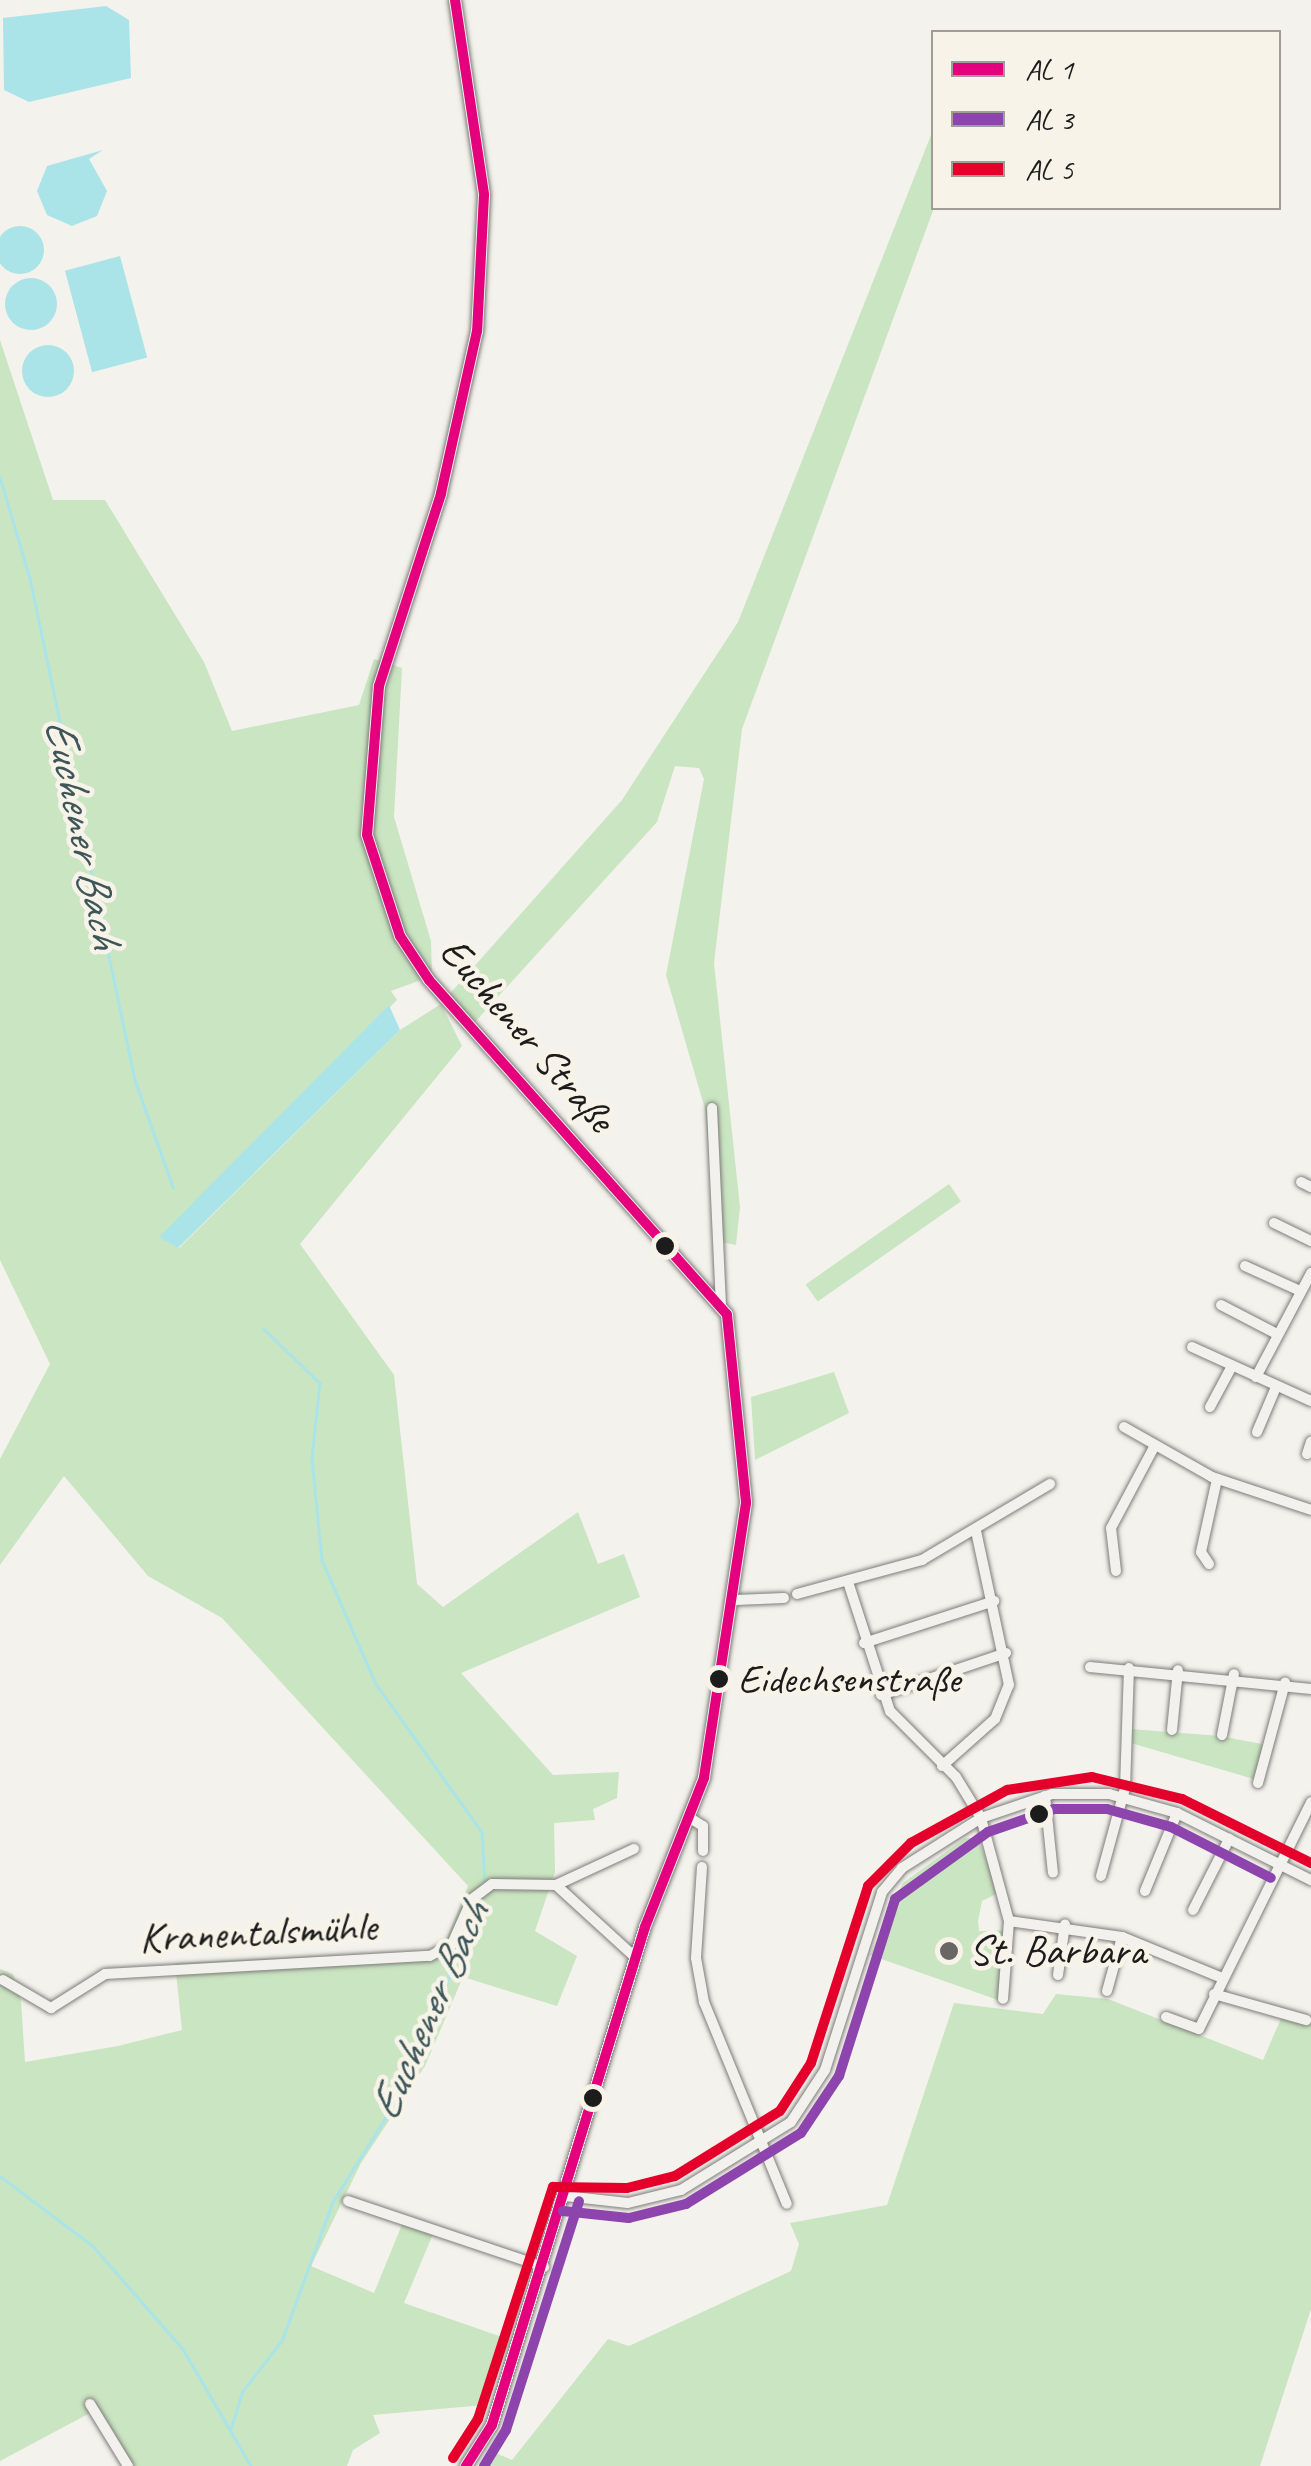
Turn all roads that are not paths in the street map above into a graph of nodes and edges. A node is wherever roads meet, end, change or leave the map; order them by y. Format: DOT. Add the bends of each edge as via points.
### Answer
graph roads {
  1 [pos="455,0"];
  2 [pos="712,1108"];
  3 [pos="1274,1222"];
  4 [pos="1311,1241"];
  5 [pos="1244,1266"];
  6 [pos="1311,1273"];
  7 [pos="1300,1291"];
  8 [pos="721,1305"];
  9 [pos="1221,1305"];
  10 [pos="1277,1334"];
  11 [pos="1192,1347"];
  12 [pos="1232,1366"];
  13 [pos="1256,1377"];
  14 [pos="1276,1387"];
  15 [pos="1311,1401"];
  16 [pos="1210,1406"];
  17 [pos="1124,1427"];
  18 [pos="1258,1432"];
  19 [pos="1154,1447"];
  20 [pos="1217,1479"];
  21 [pos="1050,1484"];
  22 [pos="1311,1510"];
  23 [pos="976,1531"];
  24 [pos="1210,1564"];
  25 [pos="1116,1571"];
  26 [pos="849,1585"];
  27 [pos="797,1594"];
  28 [pos="784,1598"];
  29 [pos="736,1600"];
  30 [pos="994,1601"];
  31 [pos="864,1644"];
  32 [pos="1006,1654"];
  33 [pos="1090,1667"];
  34 [pos="1130,1668"];
  35 [pos="1178,1670"];
  36 [pos="1234,1674"];
  37 [pos="1285,1683"];
  38 [pos="1311,1689"];
  39 [pos="882,1696"];
  40 [pos="1172,1730"];
  41 [pos="1222,1734"];
  42 [pos="942,1766"];
  43 [pos="1258,1782"];
  44 [pos="1045,1796"];
  45 [pos="1122,1796"];
  46 [pos="1311,1802"];
  47 [pos="1177,1813"];
  48 [pos="690,1818"];
  49 [pos="980,1818"];
  50 [pos="1230,1839"];
  51 [pos="634,1848"];
  52 [pos="703,1851"];
  53 [pos="1278,1865"];
  54 [pos="702,1867"];
  55 [pos="1053,1873"];
  56 [pos="1101,1876"];
  57 [pos="1311,1880"];
  58 [pos="556,1885"];
  59 [pos="1145,1890"];
  60 [pos="1194,1910"];
  61 [pos="1009,1920"];
  62 [pos="1065,1924"];
  63 [pos="1122,1937"];
  64 [pos="636,1958"];
  65 [pos="1058,1976"];
  66 [pos="1222,1978"];
  67 [pos="3,1980"];
  68 [pos="1107,1991"];
  69 [pos="1214,1994"];
  70 [pos="1003,1999"];
  71 [pos="1166,2017"];
  72 [pos="1306,2020"];
  73 [pos="762,2145"];
  74 [pos="565,2196"];
  75 [pos="348,2201"];
  76 [pos="787,2204"];
  77 [pos="544,2266"];
  78 [pos="90,2404"];
  79 [pos="128,2466"];
  80 [pos="466,2466"];
  1 -- 8 [label="main road, Euchener Straße" via="483,176 477,331 441,494 379,686 367,835 400,936 428,980"];
  2 -- 8 [label="street"];
  3 -- 4 [label="street"];
  5 -- 7 [label="street"];
  6 -- 7 [label="street"];
  7 -- 10 [label="street"];
  8 -- 29 [label="main road" via="736,1350 744,1452"];
  9 -- 10 [label="street"];
  10 -- 13 [label="street"];
  11 -- 12 [label="street"];
  12 -- 13 [label="street"];
  12 -- 16 [label="street"];
  13 -- 14 [label="street"];
  14 -- 15 [label="street"];
  14 -- 18 [label="street"];
  17 -- 19 [label="street"];
  19 -- 20 [label="street"];
  19 -- 25 [label="street" via="1111,1528"];
  20 -- 22 [label="street"];
  20 -- 24 [label="street" via="1201,1552"];
  21 -- 23 [label="street"];
  23 -- 26 [label="street"];
  23 -- 30 [label="street"];
  26 -- 27 [label="street"];
  26 -- 31 [label="street"];
  28 -- 29 [label="street"];
  29 -- 48 [label="main road"];
  30 -- 31 [label="street"];
  30 -- 32 [label="street"];
  31 -- 39 [label="street"];
  32 -- 39 [label="street"];
  32 -- 42 [label="street" via="1008,1685 995,1719"];
  33 -- 34 [label="street"];
  34 -- 35 [label="street"];
  34 -- 45 [label="street"];
  35 -- 36 [label="street"];
  35 -- 40 [label="street"];
  36 -- 37 [label="street"];
  36 -- 41 [label="street"];
  37 -- 38 [label="street"];
  37 -- 43 [label="street"];
  39 -- 42 [label="street"];
  42 -- 49 [label="street"];
  44 -- 45 [label="street"];
  44 -- 49 [label="street"];
  44 -- 55 [label="street"];
  45 -- 47 [label="street"];
  45 -- 56 [label="street"];
  46 -- 53 [label="street"];
  47 -- 50 [label="street"];
  47 -- 59 [label="street"];
  48 -- 52 [label="street" via="703,1826"];
  48 -- 64 [label="main road"];
  49 -- 61 [label="street"];
  49 -- 73 [label="street" via="902,1868 882,1892 819,2085"];
  50 -- 53 [label="street"];
  50 -- 60 [label="street"];
  51 -- 58 [label="street, Kranentalsmühle"];
  53 -- 57 [label="street"];
  53 -- 66 [label="street"];
  54 -- 73 [label="street" via="696,1948 704,2002"];
  58 -- 64 [label="street"];
  58 -- 67 [label="street, Kranentalsmühle" via="485,1885 452,1944 430,1956 105,1974 51,2008"];
  61 -- 62 [label="street"];
  61 -- 70 [label="street"];
  62 -- 63 [label="street"];
  62 -- 65 [label="street"];
  63 -- 66 [label="street"];
  63 -- 68 [label="street"];
  64 -- 74 [label="main road"];
  66 -- 69 [label="street"];
  69 -- 71 [label="street" via="1198,2030"];
  69 -- 72 [label="street"];
  73 -- 74 [label="street" via="656,2198"];
  73 -- 76 [label="street"];
  74 -- 77 [label="main road"];
  75 -- 77 [label="street"];
  77 -- 80 [label="main road" via="492,2425"];
  78 -- 79 [label="street"];
}
